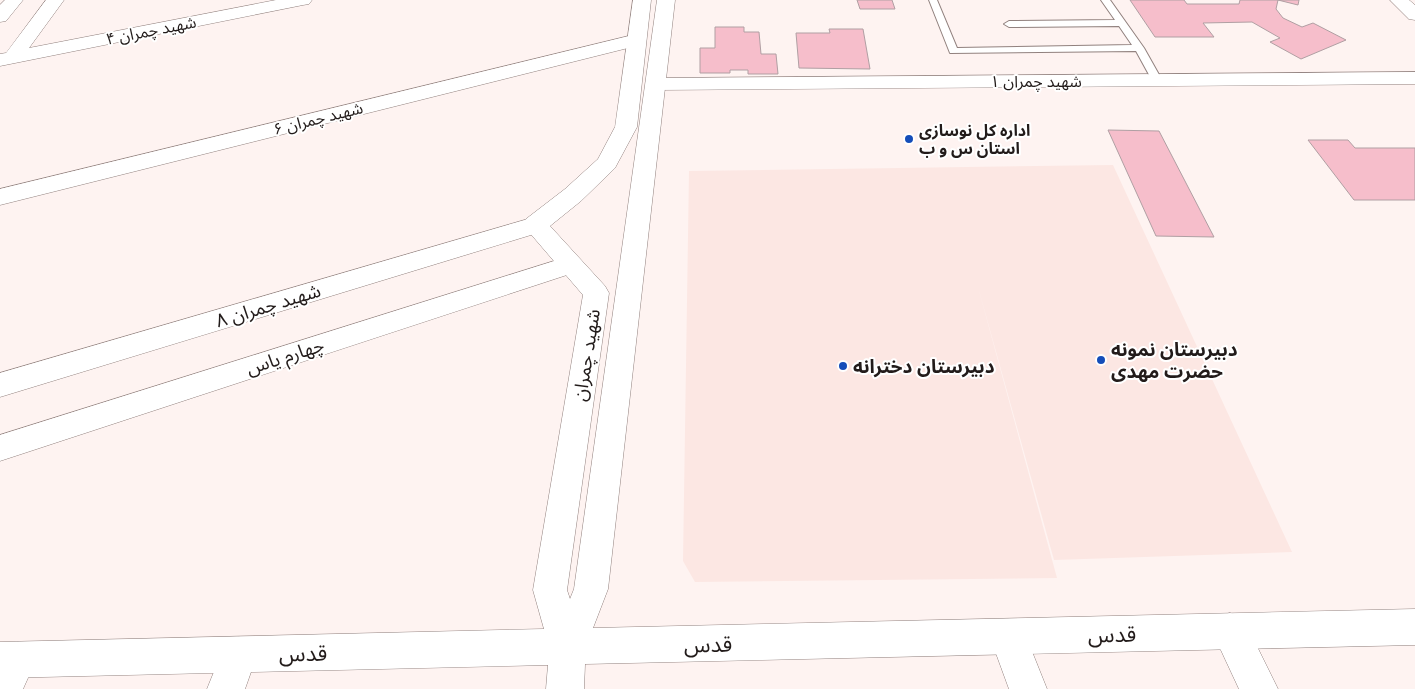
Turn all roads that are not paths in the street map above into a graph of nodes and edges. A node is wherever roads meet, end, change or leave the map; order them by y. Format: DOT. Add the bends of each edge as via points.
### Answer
graph roads {
  1 [pos="14,0"];
  2 [pos="55,0"];
  3 [pos="303,0"];
  4 [pos="642,0"];
  5 [pos="666,0"];
  6 [pos="933,0"];
  7 [pos="1105,0"];
  8 [pos="1399,0"];
  9 [pos="1415,15"];
  10 [pos="0,17"];
  11 [pos="1120,23"];
  12 [pos="1009,24"];
  13 [pos="637,40"];
  14 [pos="1139,48"];
  15 [pos="6,59"];
  16 [pos="1415,78"];
  17 [pos="1157,80"];
  18 [pos="656,84"];
  19 [pos="0,197"];
  20 [pos="535,225"];
  21 [pos="570,265"];
  22 [pos="0,385"];
  23 [pos="0,448"];
  24 [pos="1415,627"];
  25 [pos="1230,631"];
  26 [pos="1008,637"];
  27 [pos="568,648"];
  28 [pos="239,655"];
  29 [pos="7,670"];
  30 [pos="226,689"];
  31 [pos="565,689"];
  32 [pos="1028,689"];
  33 [pos="1258,689"];
  1 -- 10 [label="street"];
  2 -- 15 [label="street"];
  3 -- 15 [label="street, شهید چمران ۴"];
  4 -- 13 [label="street"];
  5 -- 18 [label="street, شهید چمران"];
  6 -- 14 [label="lane" via="953,51"];
  7 -- 11 [label="lane"];
  8 -- 9 [label="street"];
  11 -- 12 [label="lane"];
  11 -- 14 [label="lane"];
  13 -- 19 [label="street, شهید چمران ۶"];
  13 -- 20 [label="street" via="626,127 607,163 573,196"];
  14 -- 17 [label="lane"];
  16 -- 17 [label="street, شهید چمران ۱"];
  17 -- 18 [label="street, شهید چمران ۱"];
  18 -- 27 [label="street, شهید چمران" via="591,589"];
  20 -- 21 [label="street, شهید چمران"];
  20 -- 22 [label="street, شهید چمران ۸"];
  21 -- 23 [label="street, چهارم یاس"];
  21 -- 27 [label="street, شهید چمران" via="596,293 550,590"];
  24 -- 25 [label="street, قدس"];
  25 -- 26 [label="street, قدس"];
  25 -- 33 [label="street"];
  26 -- 27 [label="street, قدس"];
  26 -- 32 [label="street"];
  27 -- 28 [label="street, قدس"];
  27 -- 31 [label="street, شهید چمران"];
  28 -- 29 [label="street, قدس"];
  28 -- 30 [label="street"];
}
